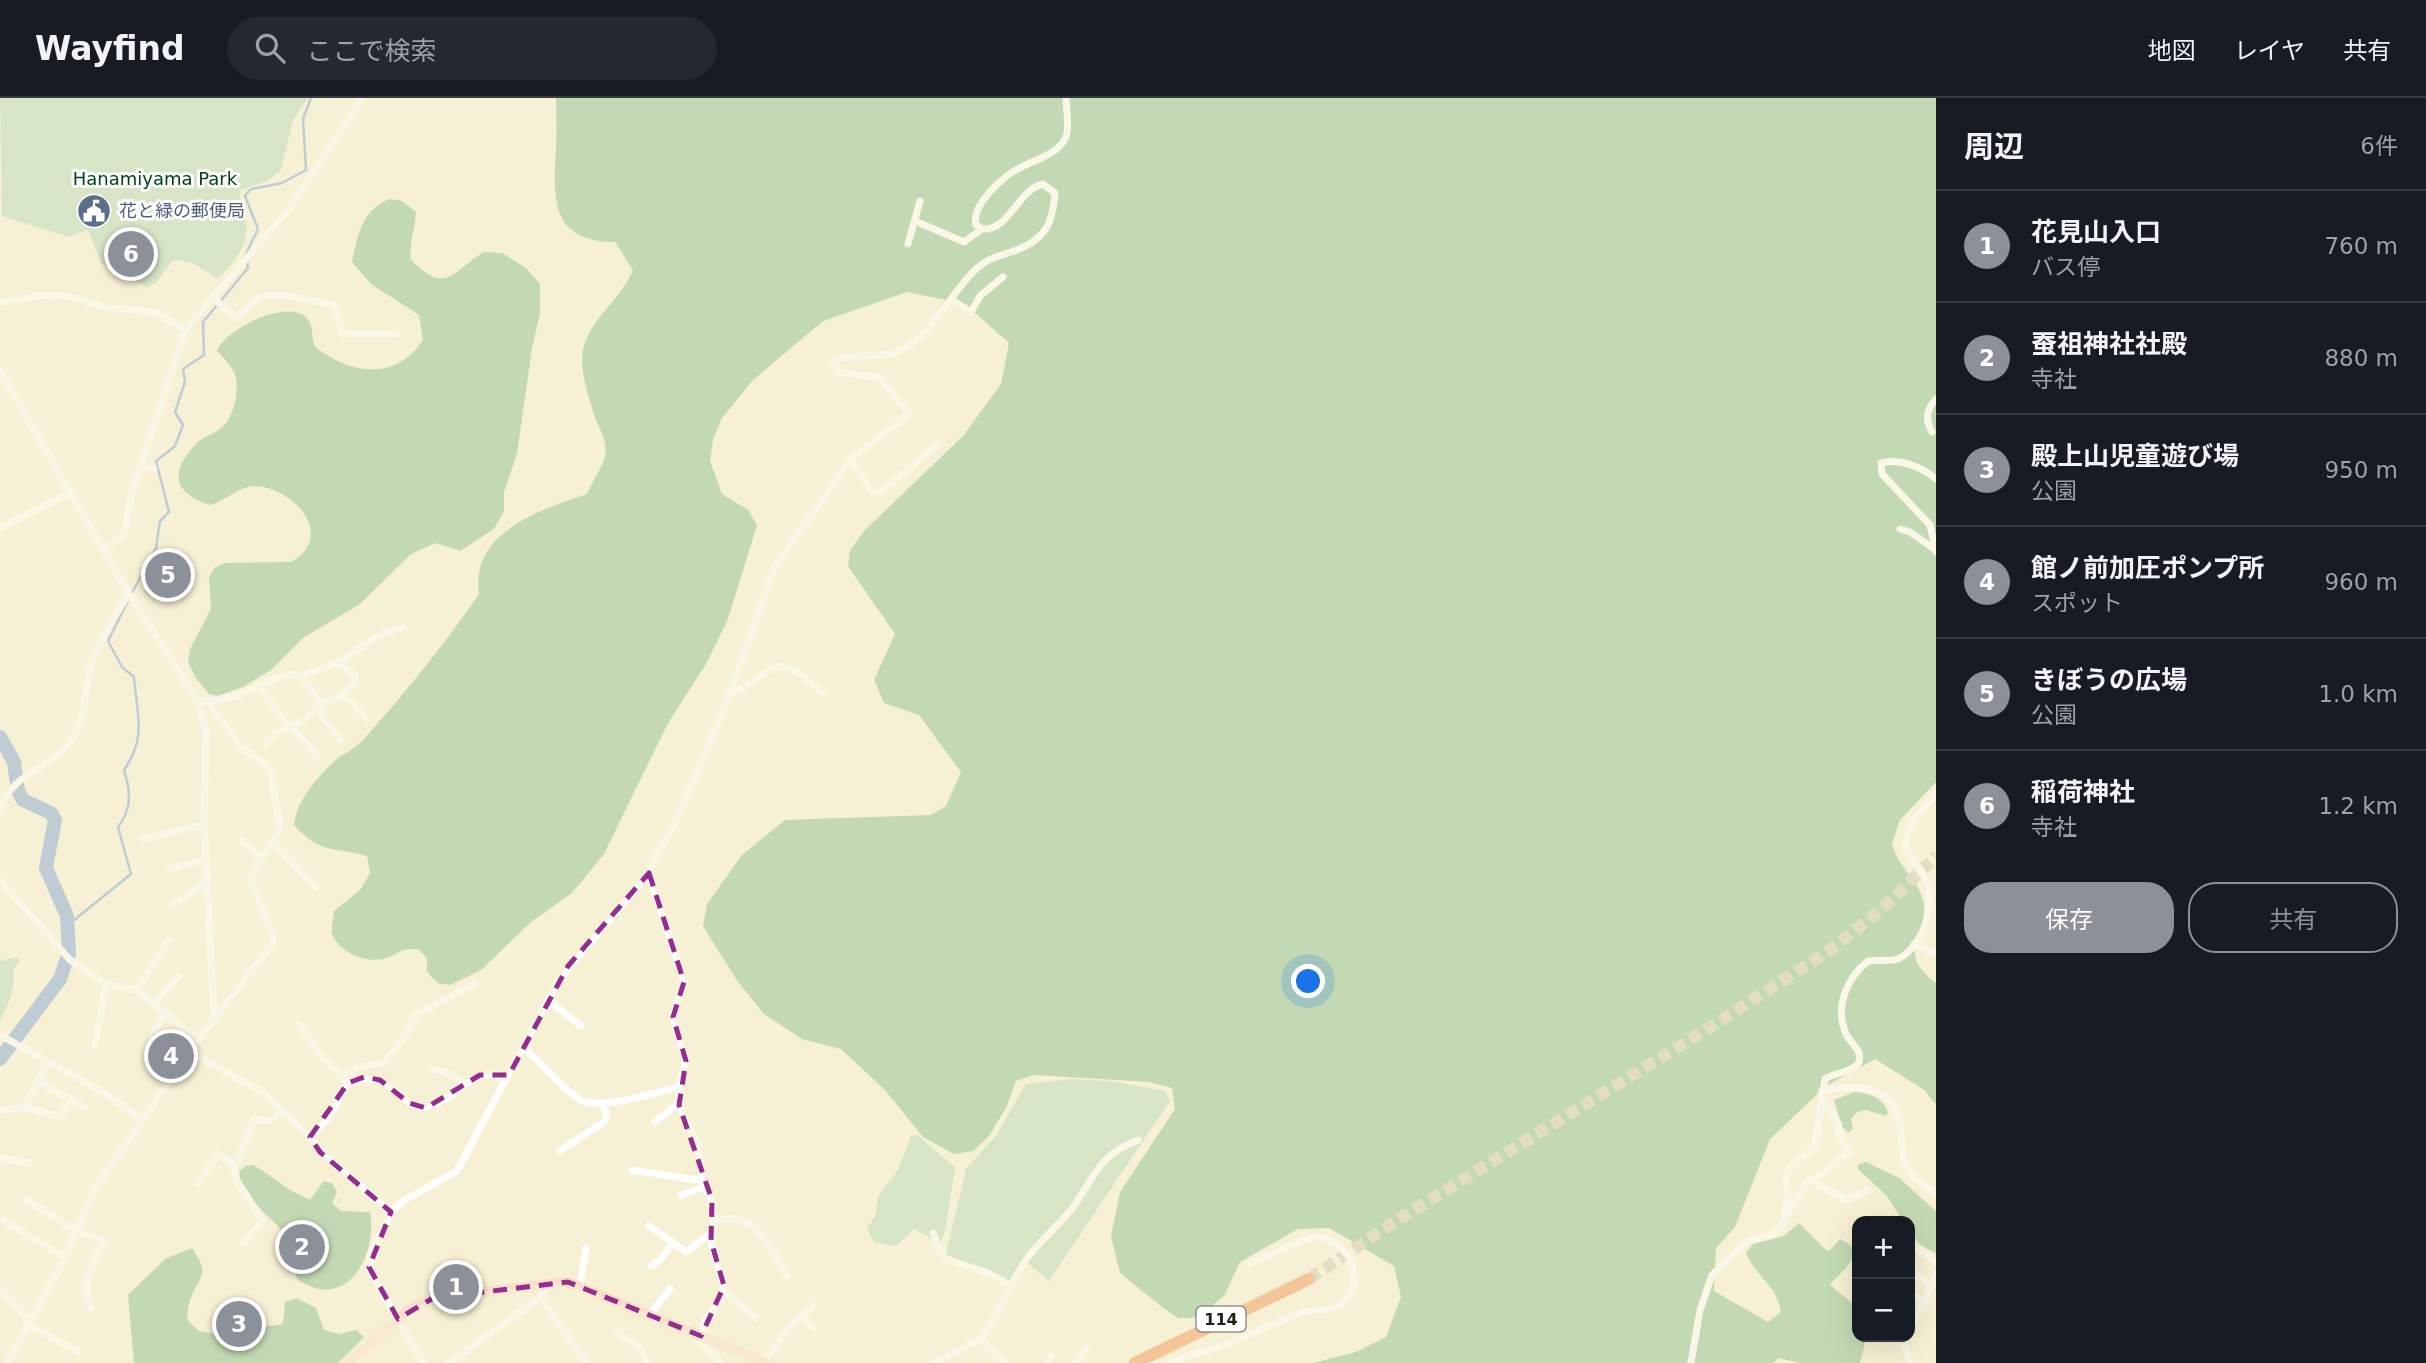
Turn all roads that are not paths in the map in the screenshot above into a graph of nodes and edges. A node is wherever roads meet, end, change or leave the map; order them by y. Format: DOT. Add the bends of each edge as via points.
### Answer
graph roads {
  1 [pos="363,98"];
  2 [pos="1066,98"];
  3 [pos="919,201"];
  4 [pos="915,221"];
  5 [pos="982,229"];
  6 [pos="908,244"];
  7 [pos="1003,277"];
  8 [pos="213,299"];
  9 [pos="952,300"];
  10 [pos="0,303"];
  11 [pos="185,330"];
  12 [pos="396,334"];
  13 [pos="0,371"];
  14 [pos="1936,399"];
  15 [pos="1932,432"];
  16 [pos="936,446"];
  17 [pos="850,460"];
  18 [pos="141,466"];
  19 [pos="155,469"];
  20 [pos="1936,479"];
  21 [pos="71,493"];
  22 [pos="0,528"];
  23 [pos="1900,529"];
  24 [pos="104,548"];
  25 [pos="1935,551"];
  26 [pos="129,594"];
  27 [pos="403,627"];
  28 [pos="338,663"];
  29 [pos="301,677"];
  30 [pos="259,685"];
  31 [pos="343,694"];
  32 [pos="730,694"];
  33 [pos="824,695"];
  34 [pos="197,700"];
  35 [pos="208,702"];
  36 [pos="320,703"];
  37 [pos="367,719"];
  38 [pos="290,726"];
  39 [pos="341,741"];
  40 [pos="265,744"];
  41 [pos="317,756"];
  42 [pos="1936,794"];
  43 [pos="0,810"];
  44 [pos="204,825"];
  45 [pos="142,839"];
  46 [pos="241,840"];
  47 [pos="274,843"];
  48 [pos="260,857"];
  49 [pos="206,860"];
  50 [pos="169,869"];
  51 [pos="649,873"];
  52 [pos="0,880"];
  53 [pos="207,882"];
  54 [pos="316,887"];
  55 [pos="174,904"];
  56 [pos="168,941"];
  57 [pos="1914,944"];
  58 [pos="1936,954"];
  59 [pos="179,976"];
  60 [pos="106,984"];
  61 [pos="473,984"];
  62 [pos="136,990"];
  63 [pos="548,1000"];
  64 [pos="154,1003"];
  65 [pos="164,1012"];
  66 [pos="214,1018"];
  67 [pos="299,1024"];
  68 [pos="581,1026"];
  69 [pos="3,1036"];
  70 [pos="198,1040"];
  71 [pos="149,1044"];
  72 [pos="95,1045"];
  73 [pos="523,1048"];
  74 [pos="189,1052"];
  75 [pos="48,1062"];
  76 [pos="433,1070"];
  77 [pos="342,1077"];
  78 [pos="506,1079"];
  79 [pos="39,1082"];
  80 [pos="348,1083"];
  81 [pos="465,1084"];
  82 [pos="678,1087"];
  83 [pos="1822,1093"];
  84 [pos="73,1099"];
  85 [pos="679,1103"];
  86 [pos="602,1104"];
  87 [pos="84,1107"];
  88 [pos="25,1108"];
  89 [pos="0,1111"];
  90 [pos="284,1111"];
  91 [pos="143,1120"];
  92 [pos="655,1122"];
  93 [pos="310,1137"];
  94 [pos="1138,1140"];
  95 [pos="560,1151"];
  96 [pos="0,1158"];
  97 [pos="30,1163"];
  98 [pos="234,1165"];
  99 [pos="632,1170"];
  100 [pos="1811,1180"];
  101 [pos="198,1183"];
  102 [pos="704,1184"];
  103 [pos="1867,1190"];
  104 [pos="1936,1193"];
  105 [pos="681,1195"];
  106 [pos="25,1199"];
  107 [pos="391,1212"];
  108 [pos="0,1218"];
  109 [pos="1785,1218"];
  110 [pos="714,1220"];
  111 [pos="649,1226"];
  112 [pos="77,1231"];
  113 [pos="713,1232"];
  114 [pos="933,1233"];
  115 [pos="673,1242"];
  116 [pos="244,1243"];
  117 [pos="1915,1247"];
  118 [pos="586,1248"];
  119 [pos="65,1258"];
  120 [pos="1936,1262"];
  121 [pos="1248,1264"];
  122 [pos="651,1266"];
  123 [pos="1915,1274"];
  124 [pos="1936,1275"];
  125 [pos="787,1276"];
  126 [pos="1309,1279"];
  127 [pos="547,1284"];
  128 [pos="580,1285"];
  129 [pos="1010,1285"];
  130 [pos="1932,1285"];
  131 [pos="670,1289"];
  132 [pos="0,1290"];
  133 [pos="724,1292"];
  134 [pos="1915,1296"];
  135 [pos="541,1297"];
  136 [pos="1926,1301"];
  137 [pos="816,1304"];
  138 [pos="91,1308"];
  139 [pos="650,1314"];
  140 [pos="800,1317"];
  141 [pos="756,1318"];
  142 [pos="398,1319"];
  143 [pos="1915,1319"];
  144 [pos="28,1322"];
  145 [pos="814,1328"];
  146 [pos="618,1332"];
  147 [pos="701,1336"];
  148 [pos="979,1339"];
  149 [pos="1905,1342"];
  150 [pos="1086,1348"];
  151 [pos="79,1352"];
  152 [pos="765,1362"];
  153 [pos="7,1363"];
  154 [pos="348,1363"];
  155 [pos="423,1363"];
  156 [pos="449,1363"];
  157 [pos="586,1363"];
  158 [pos="646,1363"];
  159 [pos="722,1363"];
  160 [pos="936,1363"];
  161 [pos="1004,1363"];
  162 [pos="1076,1363"];
  163 [pos="1135,1363"];
  164 [pos="1170,1363"];
  165 [pos="1691,1363"];
  166 [pos="1910,1363"];
  1 -- 8 [label="street" via="289,209"];
  2 -- 5 [label="street" via="1068,134 1051,154 1010,173 979,206 975,220"];
  3 -- 4 [label="street"];
  4 -- 5 [label="street" via="964,242"];
  4 -- 6 [label="street"];
  5 -- 9 [label="street" via="997,226 1034,186 1042,184 1055,194 1049,223 1030,246 984,263"];
  7 -- 9 [label="street" via="980,296 971,312"];
  8 -- 11 [label="street"];
  8 -- 12 [label="street" via="237,318 268,295 334,305 342,334"];
  9 -- 17 [label="street" via="905,348 877,358 849,356 836,361 833,366 839,373 879,377 909,414"];
  10 -- 11 [label="street" via="42,295 68,296 116,310 155,312"];
  11 -- 18 [label="street"];
  13 -- 21 [label="street"];
  14 -- 15 [label="street" via="1928,409"];
  16 -- 17 [label="street" via="879,493 873,492"];
  17 -- 32 [label="street" via="775,567"];
  18 -- 19 [label="street"];
  18 -- 24 [label="street" via="125,530"];
  20 -- 25 [label="street" via="1892,460 1881,463 1882,474 1930,525"];
  21 -- 22 [label="street"];
  21 -- 24 [label="street"];
  23 -- 25 [label="street"];
  24 -- 26 [label="street"];
  26 -- 34 [label="street"];
  26 -- 43 [label="street" via="96,654 83,716 73,737 54,758 9,787"];
  27 -- 28 [label="street" via="379,635"];
  28 -- 29 [label="street"];
  28 -- 31 [label="street" via="355,675 356,682"];
  29 -- 30 [label="street" via="290,674"];
  29 -- 36 [label="street"];
  30 -- 35 [label="street"];
  30 -- 38 [label="street"];
  31 -- 36 [label="street"];
  31 -- 37 [label="street"];
  32 -- 33 [label="street" via="780,666 799,672"];
  32 -- 51 [label="street" via="680,813"];
  34 -- 35 [label="street"];
  34 -- 44 [label="street" via="205,729"];
  35 -- 47 [label="street" via="242,748 264,763 271,774 281,822"];
  36 -- 38 [label="street" via="311,717"];
  36 -- 39 [label="street" via="322,716"];
  38 -- 40 [label="street"];
  38 -- 41 [label="street"];
  42 -- 57 [label="street" via="1910,826 1906,839 1928,893 1926,924"];
  44 -- 45 [label="street"];
  44 -- 49 [label="street"];
  46 -- 48 [label="street"];
  47 -- 48 [label="street"];
  47 -- 54 [label="street"];
  48 -- 66 [label="street" via="250,885 268,919 272,944"];
  49 -- 50 [label="street"];
  49 -- 53 [label="street"];
  51 -- 63 [label="street" via="568,967"];
  51 -- 82 [label="street" via="684,982 673,1017 686,1061"];
  52 -- 60 [label="street" via="70,960"];
  53 -- 55 [label="street"];
  53 -- 66 [label="street"];
  56 -- 62 [label="street"];
  57 -- 58 [label="street"];
  57 -- 83 [label="street" via="1899,958 1868,961 1850,979 1843,994 1842,1016 1859,1061 1829,1076"];
  59 -- 64 [label="street"];
  60 -- 62 [label="street"];
  60 -- 72 [label="street"];
  61 -- 77 [label="street" via="415,1016 384,1063 358,1067"];
  62 -- 64 [label="street"];
  63 -- 68 [label="street"];
  63 -- 73 [label="street"];
  64 -- 65 [label="street"];
  65 -- 70 [label="street"];
  65 -- 71 [label="street"];
  66 -- 70 [label="street"];
  67 -- 77 [label="street"];
  69 -- 75 [label="street"];
  70 -- 74 [label="street"];
  73 -- 78 [label="street"];
  73 -- 86 [label="street" via="575,1097"];
  74 -- 90 [label="street" via="246,1080"];
  74 -- 91 [label="street"];
  75 -- 79 [label="street"];
  75 -- 91 [label="street"];
  76 -- 81 [label="street" via="447,1072"];
  77 -- 80 [label="street"];
  78 -- 81 [label="street" via="488,1073"];
  78 -- 107 [label="street" via="457,1171"];
  79 -- 84 [label="street"];
  79 -- 88 [label="street"];
  80 -- 81 [label="street" via="364,1077 380,1080 409,1103 426,1108 435,1107"];
  80 -- 93 [label="street"];
  82 -- 85 [label="street"];
  82 -- 86 [label="street"];
  83 -- 100 [label="street" via="1849,1152"];
  83 -- 104 [label="street" via="1865,1086 1882,1094 1896,1110 1906,1166"];
  83 -- 109 [label="street" via="1815,1146 1786,1176"];
  84 -- 87 [label="street"];
  84 -- 88 [label="street" via="60,1117"];
  85 -- 92 [label="street"];
  85 -- 102 [label="street" via="698,1146"];
  86 -- 95 [label="street" via="607,1114 604,1122"];
  88 -- 89 [label="street"];
  90 -- 93 [label="street"];
  90 -- 98 [label="street" via="270,1121 254,1119"];
  91 -- 112 [label="street" via="94,1190"];
  93 -- 107 [label="street" via="320,1152"];
  94 -- 129 [label="street" via="1103,1159 1075,1205 1028,1257"];
  96 -- 97 [label="street"];
  98 -- 101 [label="street" via="218,1154"];
  98 -- 116 [label="street" via="237,1181 264,1222"];
  99 -- 102 [label="street"];
  100 -- 103 [label="street" via="1846,1200"];
  100 -- 109 [label="street"];
  102 -- 105 [label="street"];
  102 -- 110 [label="street"];
  106 -- 112 [label="street"];
  107 -- 142 [label="street" via="370,1255 369,1267"];
  108 -- 119 [label="street"];
  109 -- 165 [label="street" via="1773,1234 1740,1246 1712,1275 1700,1310"];
  110 -- 113 [label="street"];
  110 -- 125 [label="street" via="729,1216 745,1220 765,1240"];
  111 -- 115 [label="street"];
  112 -- 119 [label="street"];
  112 -- 138 [label="street" via="104,1241 85,1286"];
  113 -- 115 [label="street" via="687,1252"];
  113 -- 133 [label="street" via="711,1241"];
  114 -- 129 [label="street" via="944,1259"];
  115 -- 122 [label="street"];
  117 -- 120 [label="street"];
  118 -- 128 [label="street"];
  119 -- 144 [label="street"];
  121 -- 164 [label="street" via="1321,1237 1345,1252 1354,1273 1348,1296 1334,1309 1300,1313"];
  123 -- 130 [label="street"];
  124 -- 130 [label="street"];
  126 -- 163 [label="highway, 114"];
  127 -- 128 [label="street"];
  127 -- 135 [label="street"];
  127 -- 142 [label="street" via="433,1298"];
  128 -- 139 [label="street"];
  129 -- 148 [label="street"];
  130 -- 136 [label="street"];
  131 -- 139 [label="street"];
  132 -- 144 [label="street"];
  133 -- 141 [label="street"];
  133 -- 147 [label="street"];
  134 -- 136 [label="street"];
  135 -- 156 [label="street"];
  135 -- 157 [label="street"];
  136 -- 143 [label="street"];
  137 -- 140 [label="street"];
  139 -- 147 [label="street"];
  140 -- 145 [label="street"];
  140 -- 152 [label="street"];
  142 -- 154 [label="street"];
  142 -- 155 [label="street"];
  144 -- 151 [label="street"];
  144 -- 153 [label="street"];
  146 -- 158 [label="street" via="637,1346"];
  147 -- 152 [label="street"];
  147 -- 159 [label="street" via="702,1345"];
  148 -- 160 [label="street"];
  148 -- 161 [label="street"];
  149 -- 166 [label="street"];
  150 -- 162 [label="street"];
}
